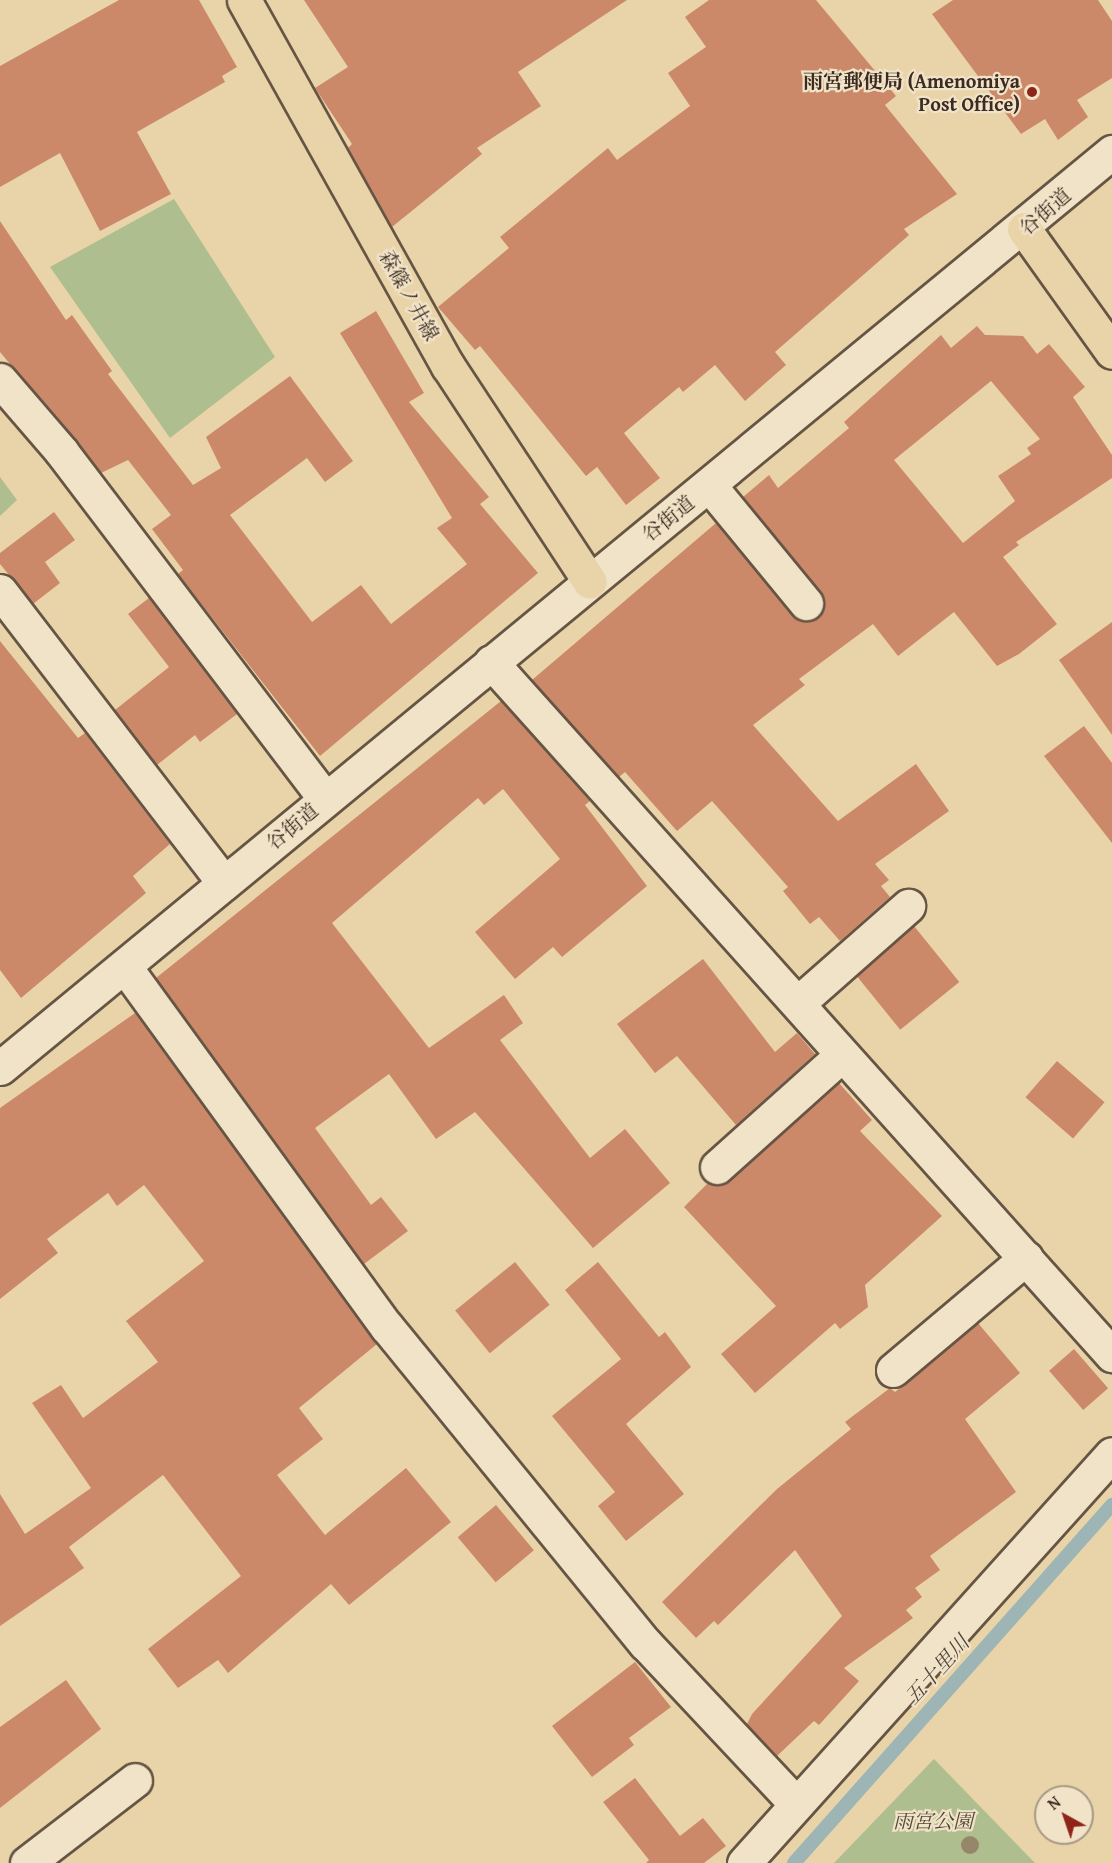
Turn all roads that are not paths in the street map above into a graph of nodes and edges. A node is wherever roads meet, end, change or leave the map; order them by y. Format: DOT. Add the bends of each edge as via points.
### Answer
graph roads {
  1 [pos="244,0"];
  2 [pos="1112,152"];
  3 [pos="1024,229"];
  4 [pos="1112,352"];
  5 [pos="0,380"];
  6 [pos="709,485"];
  7 [pos="590,582"];
  8 [pos="0,591"];
  9 [pos="806,603"];
  10 [pos="491,662"];
  11 [pos="325,799"];
  12 [pos="224,883"];
  13 [pos="908,906"];
  14 [pos="125,967"];
  15 [pos="798,1003"];
  16 [pos="842,1055"];
  17 [pos="0,1068"];
  18 [pos="717,1167"];
  19 [pos="1026,1258"];
  20 [pos="1112,1355"];
  21 [pos="893,1370"];
  22 [pos="1112,1454"];
  23 [pos="135,1780"];
  24 [pos="796,1804"];
  25 [pos="27,1863"];
  26 [pos="744,1863"];
  1 -- 7 [label="main road, 森篠ノ井線" via="448,366"];
  2 -- 3 [label="street, 谷街道"];
  3 -- 4 [label="main road"];
  3 -- 6 [label="street, 谷街道"];
  5 -- 11 [label="street" via="61,451"];
  6 -- 7 [label="street, 谷街道"];
  6 -- 9 [label="street"];
  7 -- 10 [label="street, 谷街道"];
  8 -- 12 [label="street"];
  10 -- 11 [label="street, 谷街道"];
  10 -- 15 [label="street"];
  11 -- 12 [label="street, 谷街道"];
  12 -- 14 [label="street, 谷街道"];
  13 -- 15 [label="street"];
  14 -- 17 [label="street, 谷街道"];
  14 -- 24 [label="street" via="387,1327 645,1643"];
  15 -- 16 [label="street"];
  16 -- 18 [label="street"];
  16 -- 19 [label="street"];
  19 -- 20 [label="street"];
  19 -- 21 [label="street"];
  22 -- 24 [label="street"];
  23 -- 25 [label="street"];
  24 -- 26 [label="street"];
}
